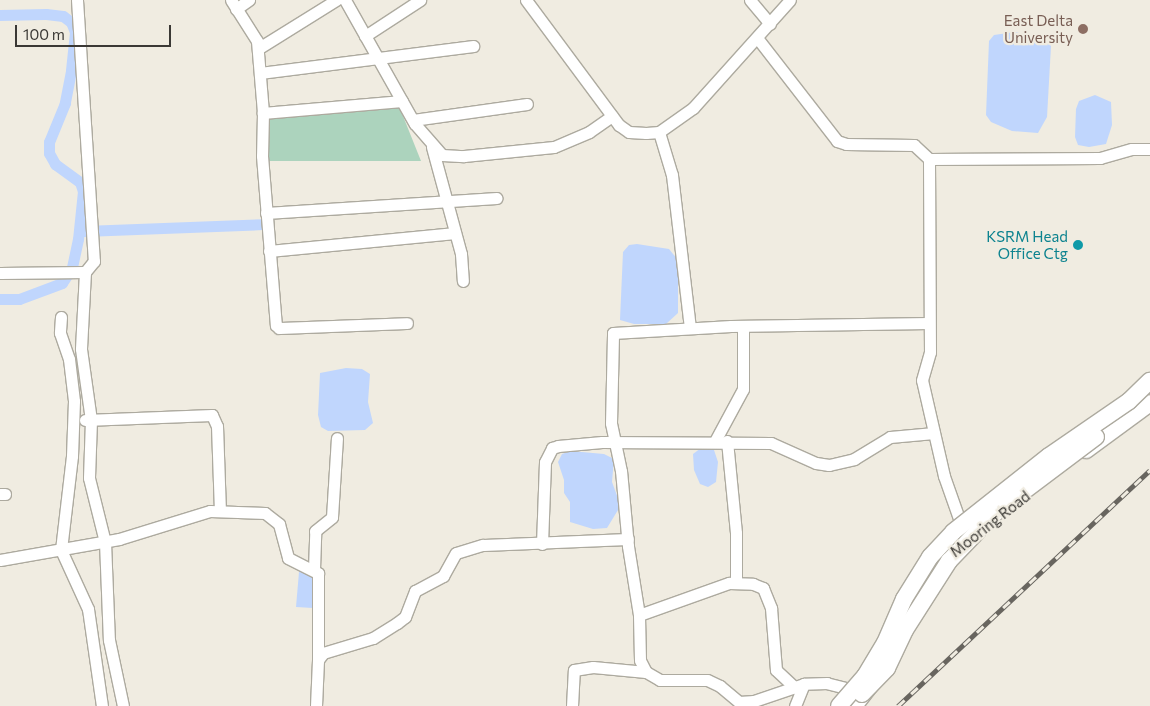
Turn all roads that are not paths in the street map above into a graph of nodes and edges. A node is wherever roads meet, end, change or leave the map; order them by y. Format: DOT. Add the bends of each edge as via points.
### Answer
graph roads {
  1 [pos="77,0"];
  2 [pos="250,0"];
  3 [pos="336,0"];
  4 [pos="345,0"];
  5 [pos="420,0"];
  6 [pos="526,0"];
  7 [pos="750,0"];
  8 [pos="790,0"];
  9 [pos="234,4"];
  10 [pos="770,24"];
  11 [pos="366,36"];
  12 [pos="758,39"];
  13 [pos="473,46"];
  14 [pos="259,48"];
  15 [pos="378,58"];
  16 [pos="260,73"];
  17 [pos="402,101"];
  18 [pos="526,104"];
  19 [pos="263,113"];
  20 [pos="612,116"];
  21 [pos="413,120"];
  22 [pos="659,132"];
  23 [pos="432,147"];
  24 [pos="1150,149"];
  25 [pos="929,159"];
  26 [pos="497,198"];
  27 [pos="446,201"];
  28 [pos="266,213"];
  29 [pos="455,233"];
  30 [pos="269,251"];
  31 [pos="83,271"];
  32 [pos="0,273"];
  33 [pos="463,281"];
  34 [pos="61,317"];
  35 [pos="929,323"];
  36 [pos="406,324"];
  37 [pos="743,326"];
  38 [pos="690,328"];
  39 [pos="1150,381"];
  40 [pos="1150,397"];
  41 [pos="1150,403"];
  42 [pos="74,420"];
  43 [pos="91,420"];
  44 [pos="934,433"];
  45 [pos="337,438"];
  46 [pos="715,441"];
  47 [pos="727,441"];
  48 [pos="614,443"];
  49 [pos="220,511"];
  50 [pos="966,538"];
  51 [pos="628,539"];
  52 [pos="105,542"];
  53 [pos="542,544"];
  54 [pos="61,550"];
  55 [pos="0,560"];
  56 [pos="314,569"];
  57 [pos="736,583"];
  58 [pos="640,615"];
  59 [pos="318,660"];
  60 [pos="646,672"];
  61 [pos="800,686"];
  62 [pos="856,702"];
  63 [pos="102,706"];
  64 [pos="123,706"];
  65 [pos="316,706"];
  66 [pos="572,706"];
  67 [pos="795,706"];
  68 [pos="839,706"];
  1 -- 31 [label="street" via="94,262"];
  2 -- 9 [label="street"];
  3 -- 14 [label="street"];
  4 -- 11 [label="street"];
  5 -- 11 [label="street"];
  6 -- 20 [label="street"];
  7 -- 10 [label="street"];
  8 -- 10 [label="street"];
  9 -- 14 [label="street"];
  10 -- 12 [label="street"];
  11 -- 15 [label="street"];
  12 -- 22 [label="street" via="693,108"];
  12 -- 25 [label="street" via="837,141 846,144 914,145"];
  13 -- 15 [label="street"];
  14 -- 16 [label="street"];
  15 -- 16 [label="street"];
  15 -- 17 [label="street"];
  16 -- 19 [label="street"];
  17 -- 19 [label="street"];
  17 -- 21 [label="street"];
  18 -- 21 [label="street"];
  19 -- 28 [label="street"];
  20 -- 22 [label="street" via="629,132"];
  20 -- 23 [label="street" via="573,140 540,150 450,156"];
  21 -- 23 [label="street"];
  22 -- 38 [label="street" via="672,175"];
  23 -- 27 [label="street"];
  24 -- 25 [label="street" via="1132,149 1100,158"];
  25 -- 35 [label="street"];
  26 -- 27 [label="street"];
  27 -- 28 [label="street"];
  27 -- 29 [label="street"];
  28 -- 30 [label="street"];
  29 -- 30 [label="street"];
  29 -- 33 [label="street"];
  30 -- 36 [label="street" via="275,321 279,328"];
  31 -- 32 [label="street"];
  31 -- 43 [label="street" via="81,354"];
  34 -- 42 [label="street" via="60,333 69,359"];
  35 -- 37 [label="street"];
  35 -- 44 [label="street" via="930,352 922,380"];
  37 -- 38 [label="street"];
  37 -- 46 [label="street" via="743,389"];
  38 -- 48 [label="street" via="614,333 611,423"];
  39 -- 68 [label="highway, bridge" via="1129,401 1049,456 953,532 930,558 904,599 885,643 865,676"];
  40 -- 62 [label="highway, bridge" via="996,512 949,561 905,630 887,668"];
  41 -- 50 [label="highway, Mooring Road"];
  42 -- 43 [label="street"];
  42 -- 54 [label="street"];
  43 -- 49 [label="street" via="212,415 217,426"];
  43 -- 52 [label="street" via="90,484"];
  44 -- 47 [label="street" via="890,437 854,459 829,465 816,463 771,443"];
  44 -- 50 [label="street" via="944,476"];
  45 -- 56 [label="street" via="332,516 315,531"];
  46 -- 47 [label="street"];
  46 -- 48 [label="street"];
  47 -- 57 [label="street" via="736,533"];
  48 -- 51 [label="street" via="621,471"];
  48 -- 53 [label="street" via="568,444 549,453"];
  49 -- 52 [label="street" via="196,514"];
  49 -- 56 [label="street" via="265,513 279,524 288,558"];
  50 -- 62 [label="highway, Mooring Road" via="944,559"];
  51 -- 53 [label="street"];
  51 -- 58 [label="street"];
  52 -- 54 [label="street"];
  52 -- 64 [label="street" via="109,640"];
  53 -- 59 [label="street" via="483,545 456,553 442,576 415,591 405,617 397,624 373,638 332,648"];
  54 -- 55 [label="street"];
  54 -- 63 [label="street" via="88,609"];
  56 -- 59 [label="street" via="320,581"];
  57 -- 58 [label="street" via="713,587"];
  57 -- 61 [label="street" via="753,584 769,595 776,670"];
  58 -- 60 [label="street" via="640,660"];
  59 -- 65 [label="street"];
  60 -- 61 [label="street" via="660,680 708,680 739,702 754,701"];
  60 -- 66 [label="street" via="593,667 574,670"];
  61 -- 62 [label="street" via="827,683 852,687"];
  61 -- 67 [label="street"];
}
